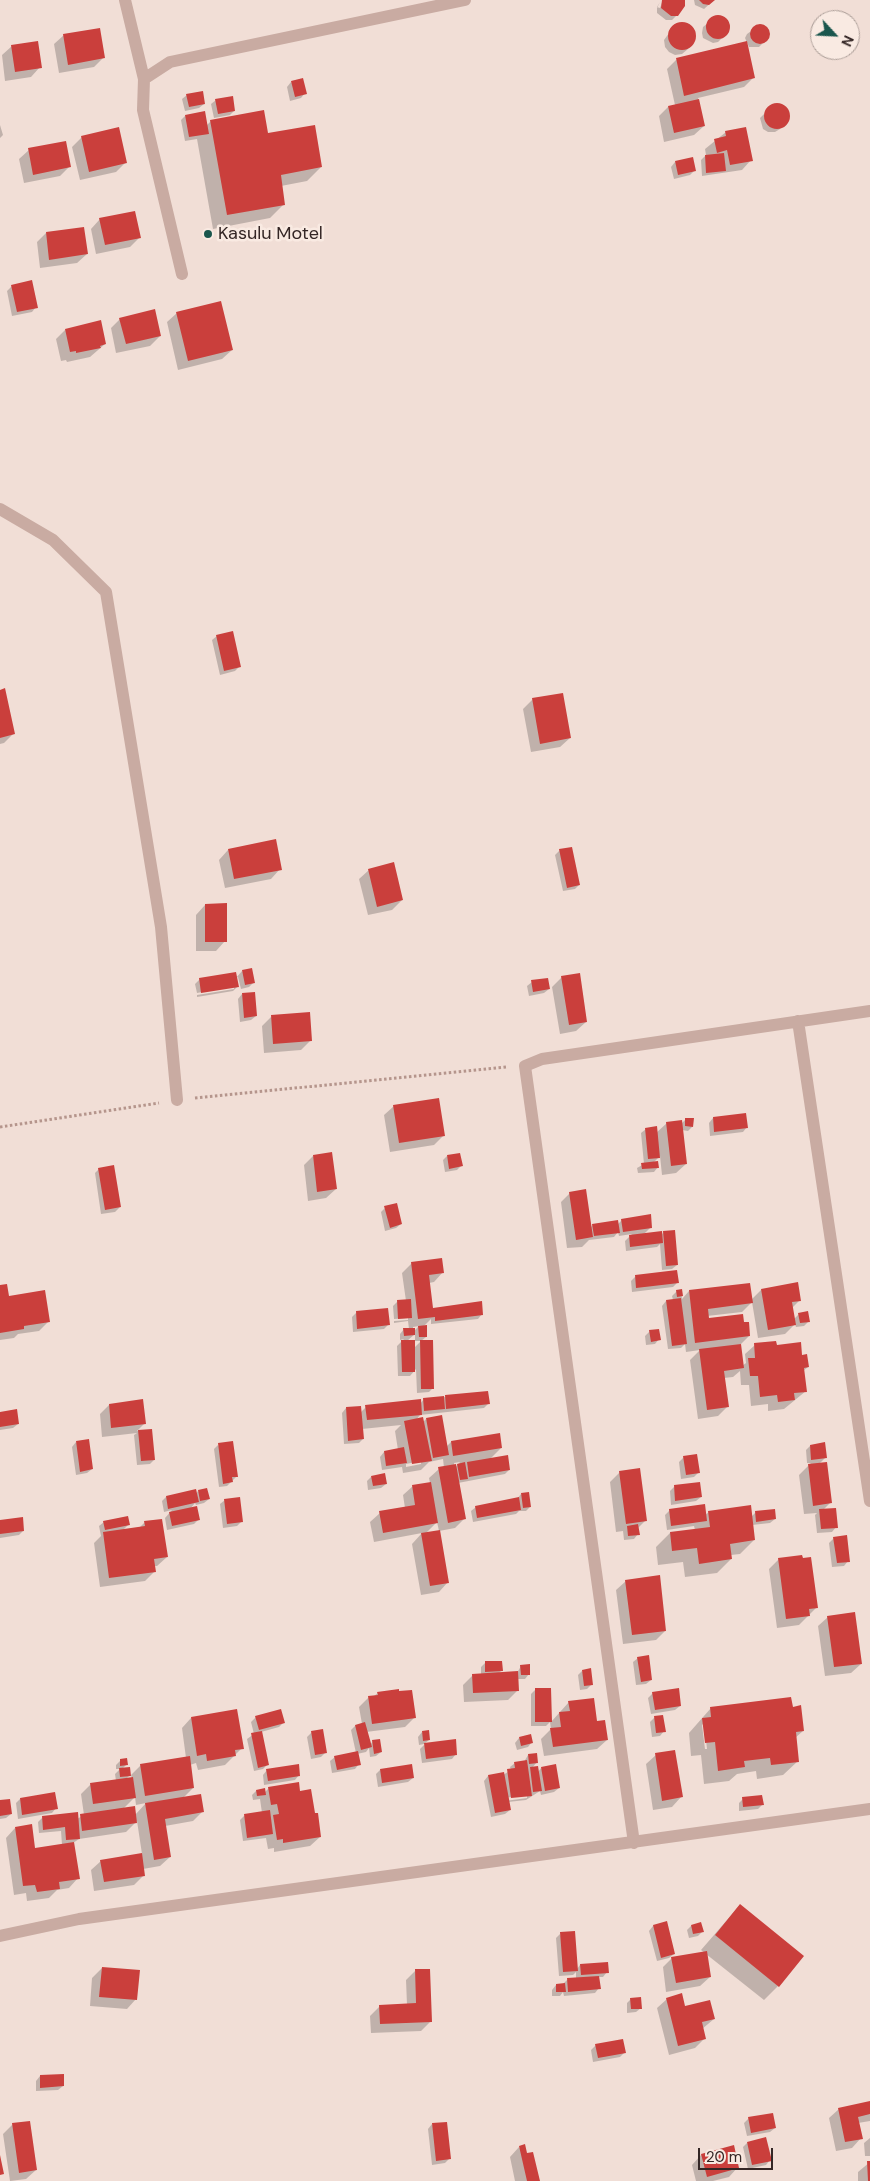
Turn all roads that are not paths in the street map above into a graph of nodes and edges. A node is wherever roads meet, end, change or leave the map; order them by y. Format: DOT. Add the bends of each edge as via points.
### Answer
graph roads {
  1 [pos="125,0"];
  2 [pos="465,0"];
  3 [pos="144,79"];
  4 [pos="182,274"];
  5 [pos="0,509"];
  6 [pos="870,1011"];
  7 [pos="798,1022"];
  8 [pos="177,1100"];
  9 [pos="870,1501"];
  10 [pos="870,1809"];
  11 [pos="634,1843"];
  12 [pos="0,1936"];
  1 -- 3 [label="street"];
  2 -- 3 [label="street" via="170,62"];
  3 -- 4 [label="street" via="143,110"];
  5 -- 8 [label="street" via="53,540 106,592 161,927"];
  6 -- 7 [label="street"];
  7 -- 9 [label="street"];
  7 -- 11 [label="street" via="542,1059 525,1066"];
  10 -- 11 [label="street"];
  11 -- 12 [label="street" via="79,1919"];
}
